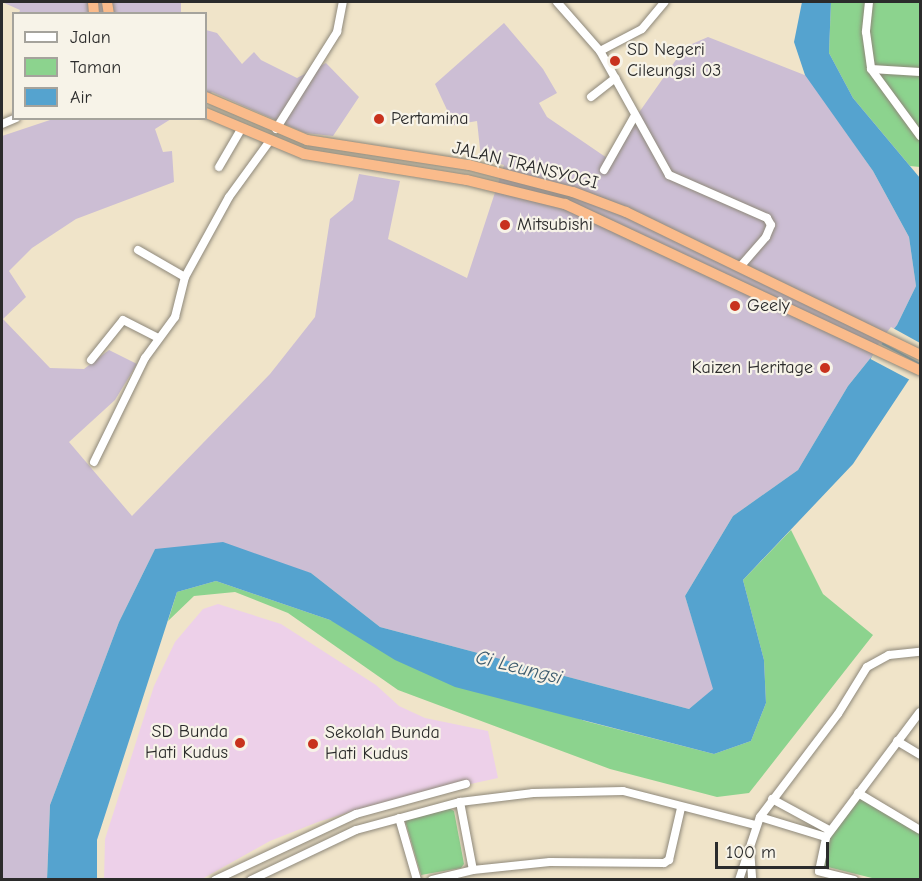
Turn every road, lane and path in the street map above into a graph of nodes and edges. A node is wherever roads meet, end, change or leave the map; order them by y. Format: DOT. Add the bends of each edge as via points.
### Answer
graph roads {
  1 [pos="343,2"];
  2 [pos="556,2"];
  3 [pos="665,2"];
  4 [pos="869,2"];
  5 [pos="600,51"];
  6 [pos="871,69"];
  7 [pos="921,72"];
  8 [pos="615,78"];
  9 [pos="207,97"];
  10 [pos="591,97"];
  11 [pos="207,114"];
  12 [pos="634,117"];
  13 [pos="276,129"];
  14 [pos="240,131"];
  15 [pos="921,136"];
  16 [pos="269,142"];
  17 [pos="370,152"];
  18 [pos="368,165"];
  19 [pos="219,168"];
  20 [pos="604,170"];
  21 [pos="138,250"];
  22 [pos="740,267"];
  23 [pos="185,277"];
  24 [pos="158,337"];
  25 [pos="921,355"];
  26 [pos="91,360"];
  27 [pos="921,370"];
  28 [pos="94,462"];
  29 [pos="921,652"];
  30 [pos="921,712"];
  31 [pos="897,741"];
  32 [pos="921,755"];
  33 [pos="466,784"];
  34 [pos="858,793"];
  35 [pos="772,799"];
  36 [pos="460,802"];
  37 [pos="681,808"];
  38 [pos="760,817"];
  39 [pos="399,818"];
  40 [pos="755,825"];
  41 [pos="921,831"];
  42 [pos="827,833"];
  43 [pos="750,848"];
  44 [pos="473,870"];
  45 [pos="819,875"];
  46 [pos="215,879"];
  47 [pos="251,879"];
  48 [pos="417,879"];
  49 [pos="432,879"];
  50 [pos="739,879"];
  51 [pos="752,879"];
  52 [pos="854,879"];
  1 -- 13 [label="street" via="337,32"];
  2 -- 5 [label="street"];
  3 -- 5 [label="street" via="642,29"];
  4 -- 6 [label="street" via="866,32"];
  5 -- 8 [label="street"];
  6 -- 7 [label="street"];
  6 -- 15 [label="street"];
  8 -- 10 [label="street"];
  8 -- 12 [label="street"];
  9 -- 13 [label="highway, JALAN TRANSYOGI"];
  11 -- 14 [label="highway, JALAN TRANSYOGI"];
  12 -- 20 [label="street"];
  12 -- 22 [label="street" via="669,175 767,218 771,225 766,237"];
  13 -- 17 [label="highway, JALAN TRANSYOGI" via="307,140"];
  14 -- 16 [label="highway, JALAN TRANSYOGI"];
  14 -- 19 [label="street"];
  16 -- 18 [label="highway, JALAN TRANSYOGI" via="304,154"];
  16 -- 23 [label="street" via="229,197"];
  17 -- 18 [label="highway"];
  17 -- 22 [label="highway, JALAN TRANSYOGI" via="469,165 573,192"];
  18 -- 27 [label="highway, JALAN TRANSYOGI" via="467,180 565,204"];
  21 -- 23 [label="street"];
  22 -- 25 [label="highway, JALAN TRANSYOGI"];
  23 -- 24 [label="street" via="175,317"];
  24 -- 26 [label="street" via="123,320"];
  24 -- 28 [label="street"];
  29 -- 35 [label="street" via="889,656 867,667 838,714"];
  30 -- 31 [label="street"];
  31 -- 32 [label="street"];
  31 -- 34 [label="street"];
  33 -- 46 [label="street" via="356,814"];
  34 -- 41 [label="street"];
  34 -- 42 [label="street"];
  35 -- 38 [label="street"];
  35 -- 42 [label="street"];
  36 -- 37 [label="street" via="533,793 623,791"];
  36 -- 39 [label="street"];
  36 -- 44 [label="street"];
  37 -- 40 [label="street"];
  37 -- 44 [label="street" via="669,860 664,863 574,861"];
  38 -- 40 [label="street"];
  38 -- 42 [label="street"];
  39 -- 47 [label="street" via="325,842"];
  39 -- 48 [label="street"];
  40 -- 43 [label="street"];
  42 -- 45 [label="street"];
  43 -- 50 [label="street"];
  43 -- 51 [label="street"];
  44 -- 49 [label="street"];
  45 -- 52 [label="street"];
}
